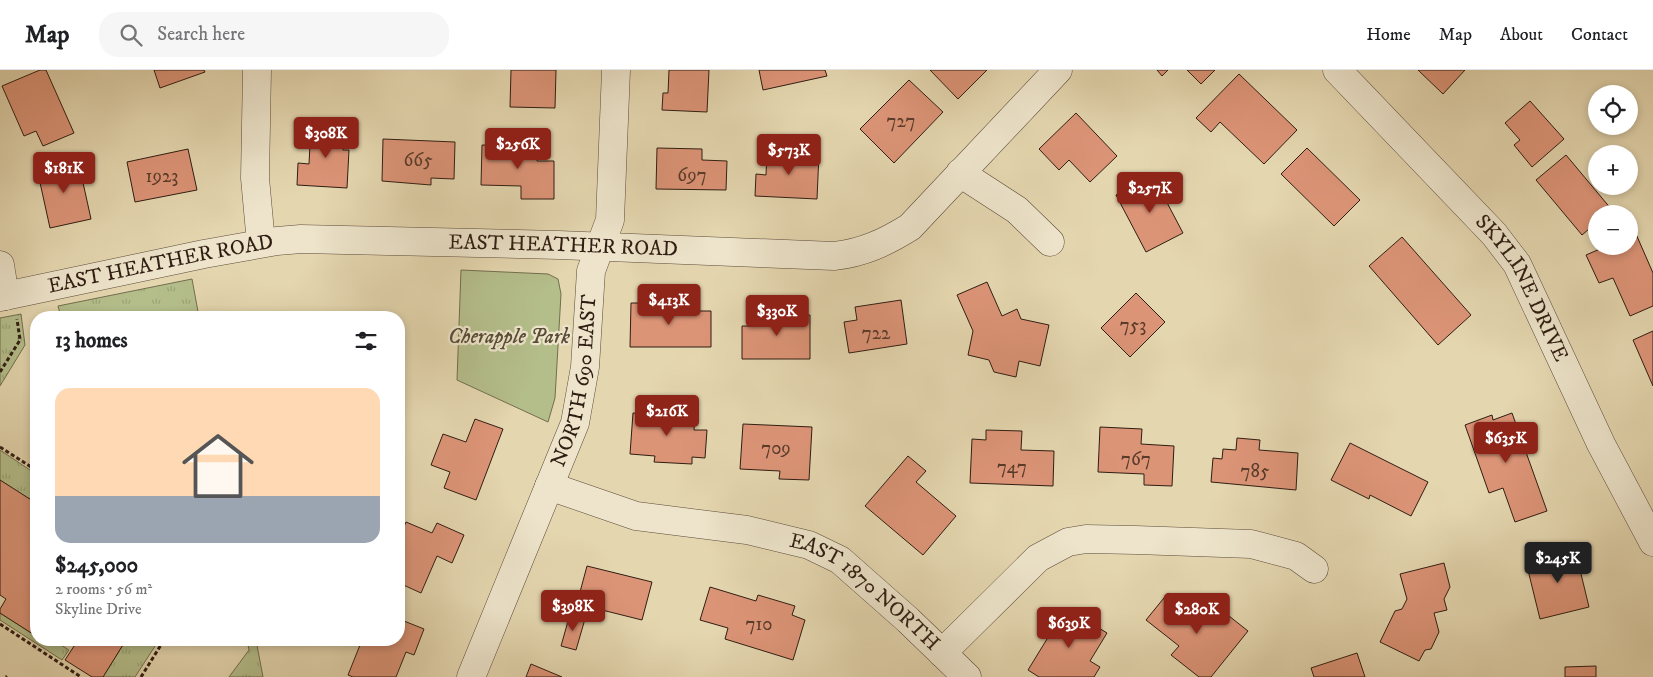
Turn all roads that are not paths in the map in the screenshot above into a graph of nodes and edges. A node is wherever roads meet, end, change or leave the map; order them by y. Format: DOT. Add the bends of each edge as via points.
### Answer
graph roads {
  1 [pos="257,70"];
  2 [pos="616,70"];
  3 [pos="1058,70"];
  4 [pos="1336,70"];
  5 [pos="960,173"];
  6 [pos="1050,242"];
  7 [pos="261,243"];
  8 [pos="600,247"];
  9 [pos="0,265"];
  10 [pos="7,302"];
  11 [pos="550,486"];
  12 [pos="1653,542"];
  13 [pos="1314,569"];
  14 [pos="942,653"];
  15 [pos="470,677"];
  16 [pos="967,677"];
  1 -- 7 [label="street" via="255,178"];
  2 -- 8 [label="street, NORTH 690 EAST" via="610,220"];
  3 -- 5 [label="street, EAST HEATHER ROAD"];
  4 -- 12 [label="street, SKYLINE DRIVE" via="1494,234 1517,264 1602,444"];
  5 -- 6 [label="street" via="1016,210"];
  5 -- 8 [label="street, EAST HEATHER ROAD" via="910,227 856,254 834,256"];
  7 -- 8 [label="street, EAST HEATHER ROAD" via="301,239"];
  7 -- 10 [label="street, EAST HEATHER ROAD"];
  8 -- 11 [label="street, NORTH 690 EAST" via="591,271 580,398"];
  9 -- 10 [label="street"];
  11 -- 14 [label="street, EAST 1870 NORTH" via="636,516 746,530 809,545 840,560"];
  11 -- 15 [label="street, NORTH 690 EAST"];
  13 -- 14 [label="street, EAST 1870 NORTH" via="1296,556 1252,544 1096,539 1068,542 1038,558"];
  14 -- 16 [label="street"];
}
